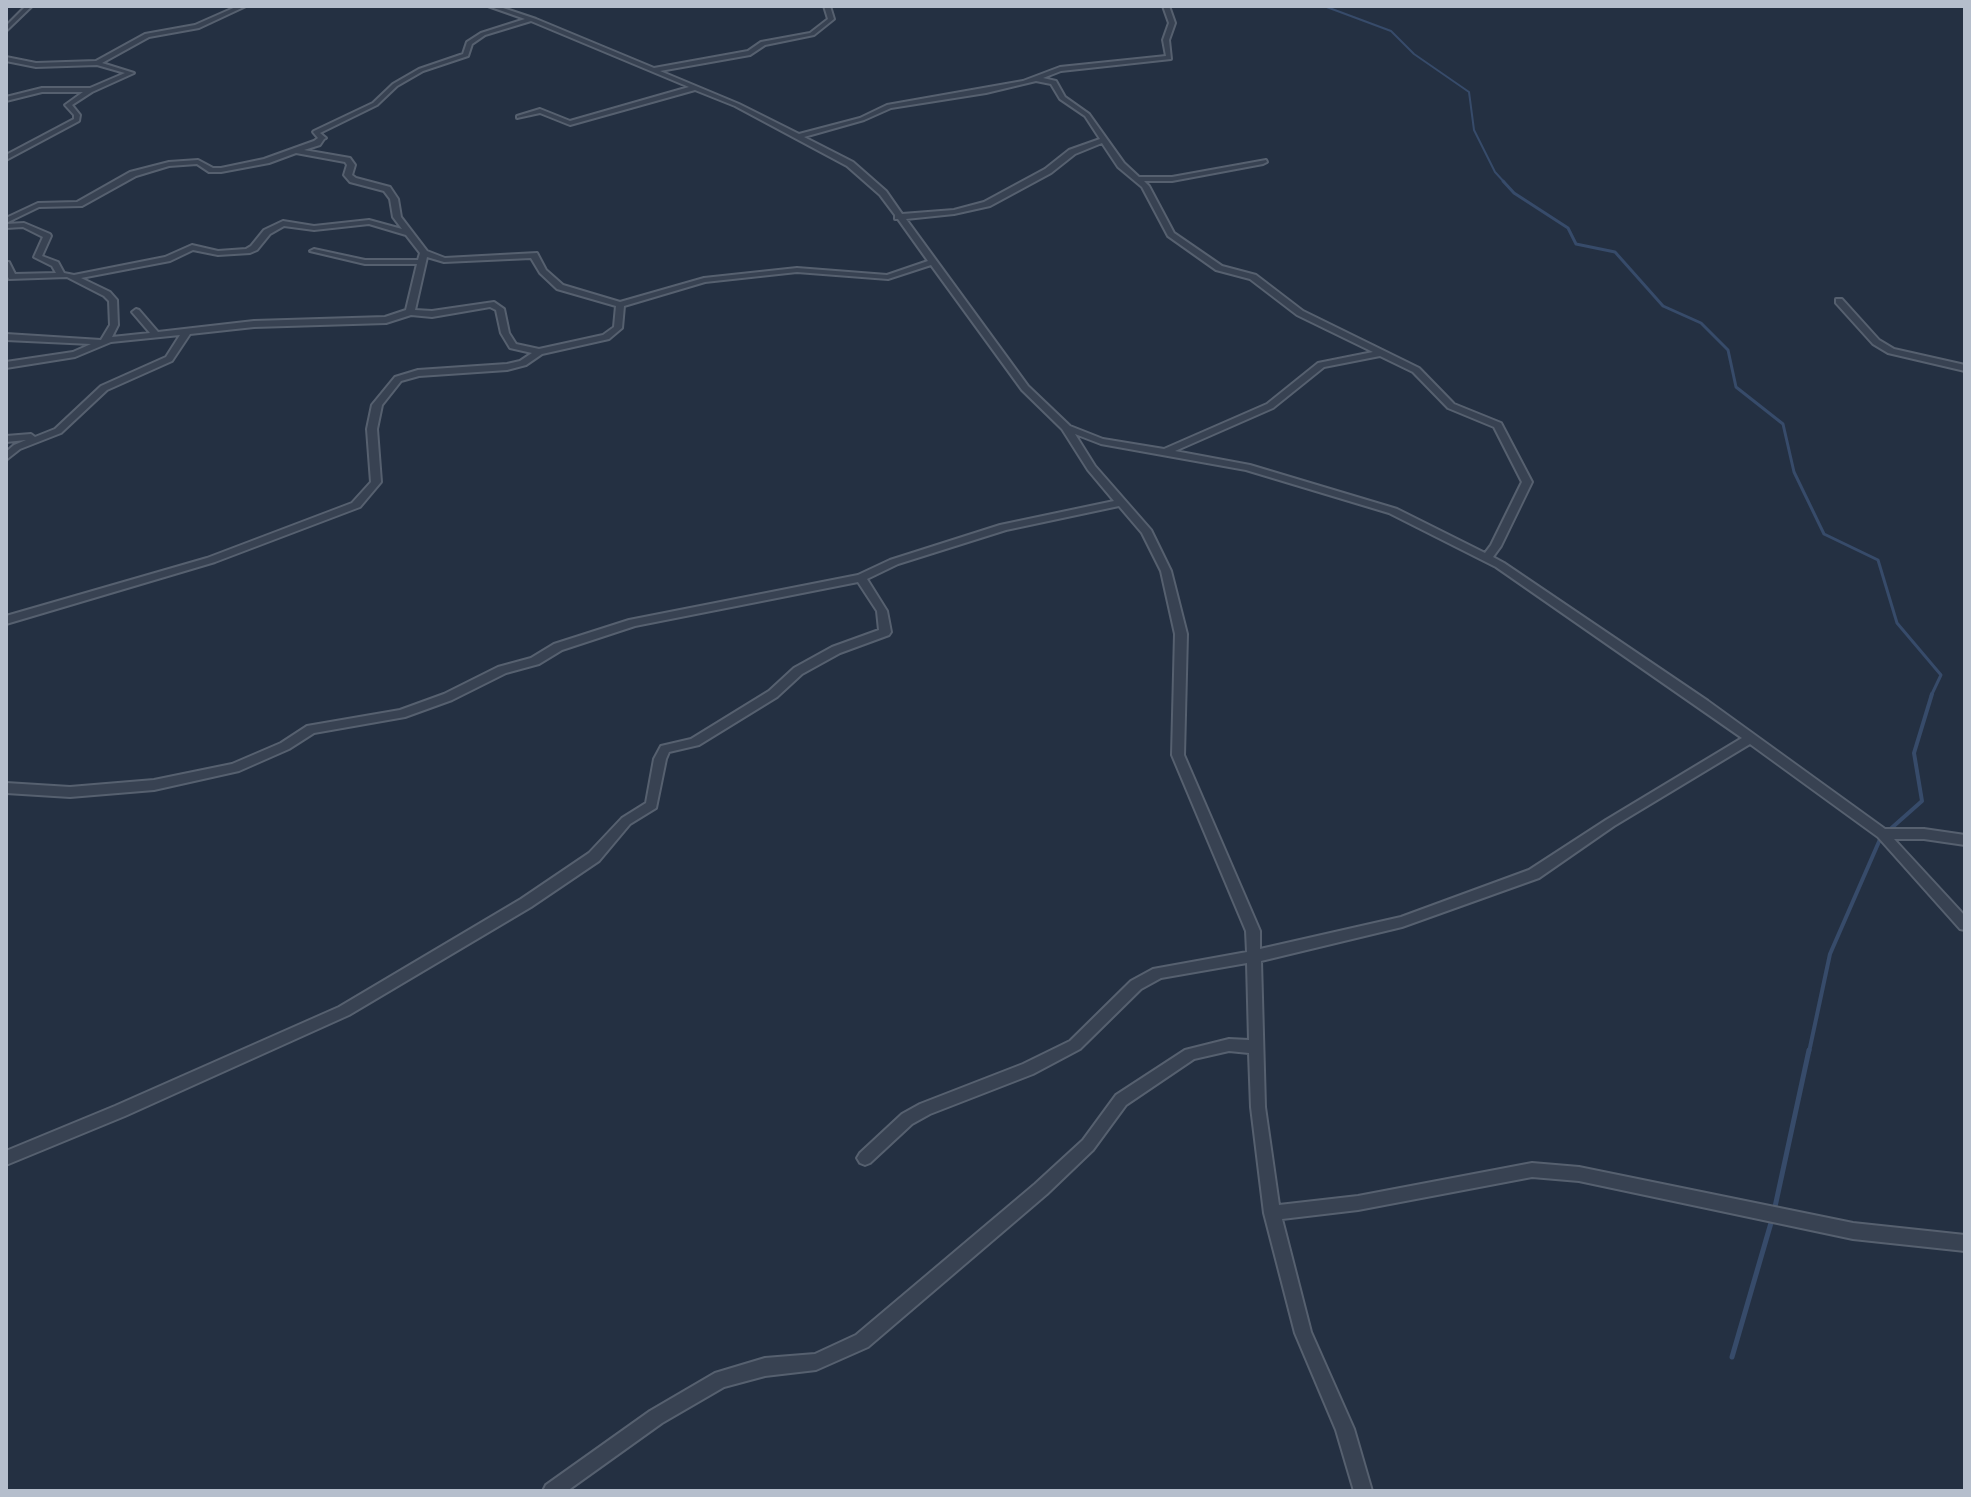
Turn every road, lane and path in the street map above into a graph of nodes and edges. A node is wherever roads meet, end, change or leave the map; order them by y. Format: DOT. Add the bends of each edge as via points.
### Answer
graph roads {
  1 [pos="29,6"];
  2 [pos="243,6"];
  3 [pos="491,6"];
  4 [pos="529,6"];
  5 [pos="827,6"];
  6 [pos="1166,6"];
  7 [pos="513,14"];
  8 [pos="531,19"];
  9 [pos="6,29"];
  10 [pos="6,59"];
  11 [pos="97,63"];
  12 [pos="649,71"];
  13 [pos="1036,79"];
  14 [pos="693,88"];
  15 [pos="91,90"];
  16 [pos="6,99"];
  17 [pos="519,117"];
  18 [pos="797,137"];
  19 [pos="1103,140"];
  20 [pos="292,150"];
  21 [pos="6,158"];
  22 [pos="1263,162"];
  23 [pos="1136,179"];
  24 [pos="898,217"];
  25 [pos="6,223"];
  26 [pos="408,233"];
  27 [pos="314,251"];
  28 [pos="422,258"];
  29 [pos="933,262"];
  30 [pos="6,264"];
  31 [pos="61,275"];
  32 [pos="75,277"];
  33 [pos="1839,301"];
  34 [pos="620,305"];
  35 [pos="136,312"];
  36 [pos="410,312"];
  37 [pos="187,331"];
  38 [pos="156,335"];
  39 [pos="6,337"];
  40 [pos="103,341"];
  41 [pos="539,352"];
  42 [pos="1381,353"];
  43 [pos="6,365"];
  44 [pos="1965,368"];
  45 [pos="1067,428"];
  46 [pos="40,437"];
  47 [pos="6,439"];
  48 [pos="1168,451"];
  49 [pos="6,457"];
  50 [pos="1122,502"];
  51 [pos="1487,557"];
  52 [pos="861,578"];
  53 [pos="6,620"];
  54 [pos="1751,738"];
  55 [pos="6,788"];
  56 [pos="1882,834"];
  57 [pos="1965,840"];
  58 [pos="1965,925"];
  59 [pos="1256,956"];
  60 [pos="1255,1047"];
  61 [pos="6,1158"];
  62 [pos="865,1158"];
  63 [pos="1272,1213"];
  64 [pos="1965,1243"];
  65 [pos="552,1491"];
  66 [pos="1363,1491"];
  1 -- 9 [label="street"];
  2 -- 11 [label="street" via="197,27 147,35"];
  3 -- 7 [label="street"];
  4 -- 7 [label="street"];
  5 -- 12 [label="street" via="831,19 812,34 763,43 750,53"];
  6 -- 13 [label="street" via="1172,23 1166,40 1169,58 1068,68"];
  7 -- 8 [label="street"];
  8 -- 12 [label="street"];
  8 -- 20 [label="street" via="483,34 469,43 466,55 408,77 375,104 320,129 315,133 321,141"];
  10 -- 11 [label="street" via="36,65"];
  11 -- 15 [label="street" via="130,70 131,75"];
  12 -- 14 [label="street"];
  13 -- 18 [label="street" via="889,106"];
  13 -- 19 [label="street" via="1054,82 1062,98 1087,115"];
  14 -- 17 [label="street" via="570,123 540,111"];
  14 -- 18 [label="street"];
  15 -- 16 [label="street" via="42,90"];
  15 -- 21 [label="street" via="68,105 77,120"];
  18 -- 24 [label="street" via="862,174"];
  19 -- 23 [label="street"];
  19 -- 24 [label="street" via="1072,152 993,202"];
  20 -- 25 [label="street" via="219,171 198,162 169,164 133,174 79,204 38,205"];
  20 -- 26 [label="street" via="347,160 353,180 391,193"];
  22 -- 23 [label="street" via="1172,179"];
  23 -- 42 [label="street" via="1171,234 1213,265 1260,281 1290,307"];
  24 -- 29 [label="street"];
  25 -- 31 [label="street" via="47,236 38,257 55,264"];
  26 -- 28 [label="street"];
  26 -- 32 [label="street" via="369,222 314,228 283,223 247,251 218,253 192,247 171,258"];
  27 -- 28 [label="street" via="365,262"];
  28 -- 34 [label="street" via="534,255 560,287"];
  28 -- 36 [label="street"];
  29 -- 34 [label="street" via="888,277 810,270 730,276"];
  29 -- 45 [label="street" via="1025,388"];
  30 -- 31 [label="street" via="17,278"];
  31 -- 32 [label="street"];
  32 -- 40 [label="street" via="112,299 114,328"];
  33 -- 44 [label="street" via="1891,351"];
  34 -- 41 [label="street" via="613,334"];
  35 -- 38 [label="street"];
  36 -- 37 [label="street" via="386,320"];
  36 -- 41 [label="street" via="432,314 491,304 500,309 513,346"];
  37 -- 38 [label="street"];
  37 -- 46 [label="street" via="169,359 104,388 58,431"];
  38 -- 40 [label="street"];
  39 -- 40 [label="street"];
  40 -- 43 [label="street" via="75,354"];
  41 -- 53 [label="street" via="507,367 398,379 377,405 372,429 376,482 356,505 223,556"];
  42 -- 48 [label="street" via="1321,365 1270,406"];
  42 -- 51 [label="street" via="1416,370 1451,406 1488,418 1506,435 1527,482"];
  45 -- 48 [label="street" via="1101,441"];
  45 -- 50 [label="street" via="1091,468"];
  46 -- 47 [label="street"];
  46 -- 49 [label="street"];
  48 -- 51 [label="street" via="1260,470 1393,511"];
  50 -- 52 [label="street" via="1004,527"];
  50 -- 59 [label="street" via="1147,532 1166,571 1181,634 1178,755 1253,931"];
  51 -- 54 [label="street"];
  52 -- 55 [label="street" via="737,600 575,640 401,714 311,729 235,768 127,788"];
  52 -- 61 [label="street" via="882,611 885,632 798,671 773,694 695,742 665,749 652,805 626,821 594,857 344,1011"];
  54 -- 56 [label="street"];
  54 -- 59 [label="street" via="1534,874 1402,922"];
  56 -- 57 [label="street"];
  56 -- 58 [label="street"];
  59 -- 60 [label="street"];
  59 -- 62 [label="street" via="1158,973 1136,985 1068,1049 925,1109"];
  60 -- 63 [label="street"];
  60 -- 65 [label="street" via="1229,1045 1190,1054 1121,1100 1088,1145 1050,1181 862,1341 816,1362 765,1367 721,1379 656,1417"];
  63 -- 64 [label="street" via="1532,1170 1579,1174 1853,1231"];
  63 -- 66 [label="street" via="1303,1333 1345,1429"];
}
